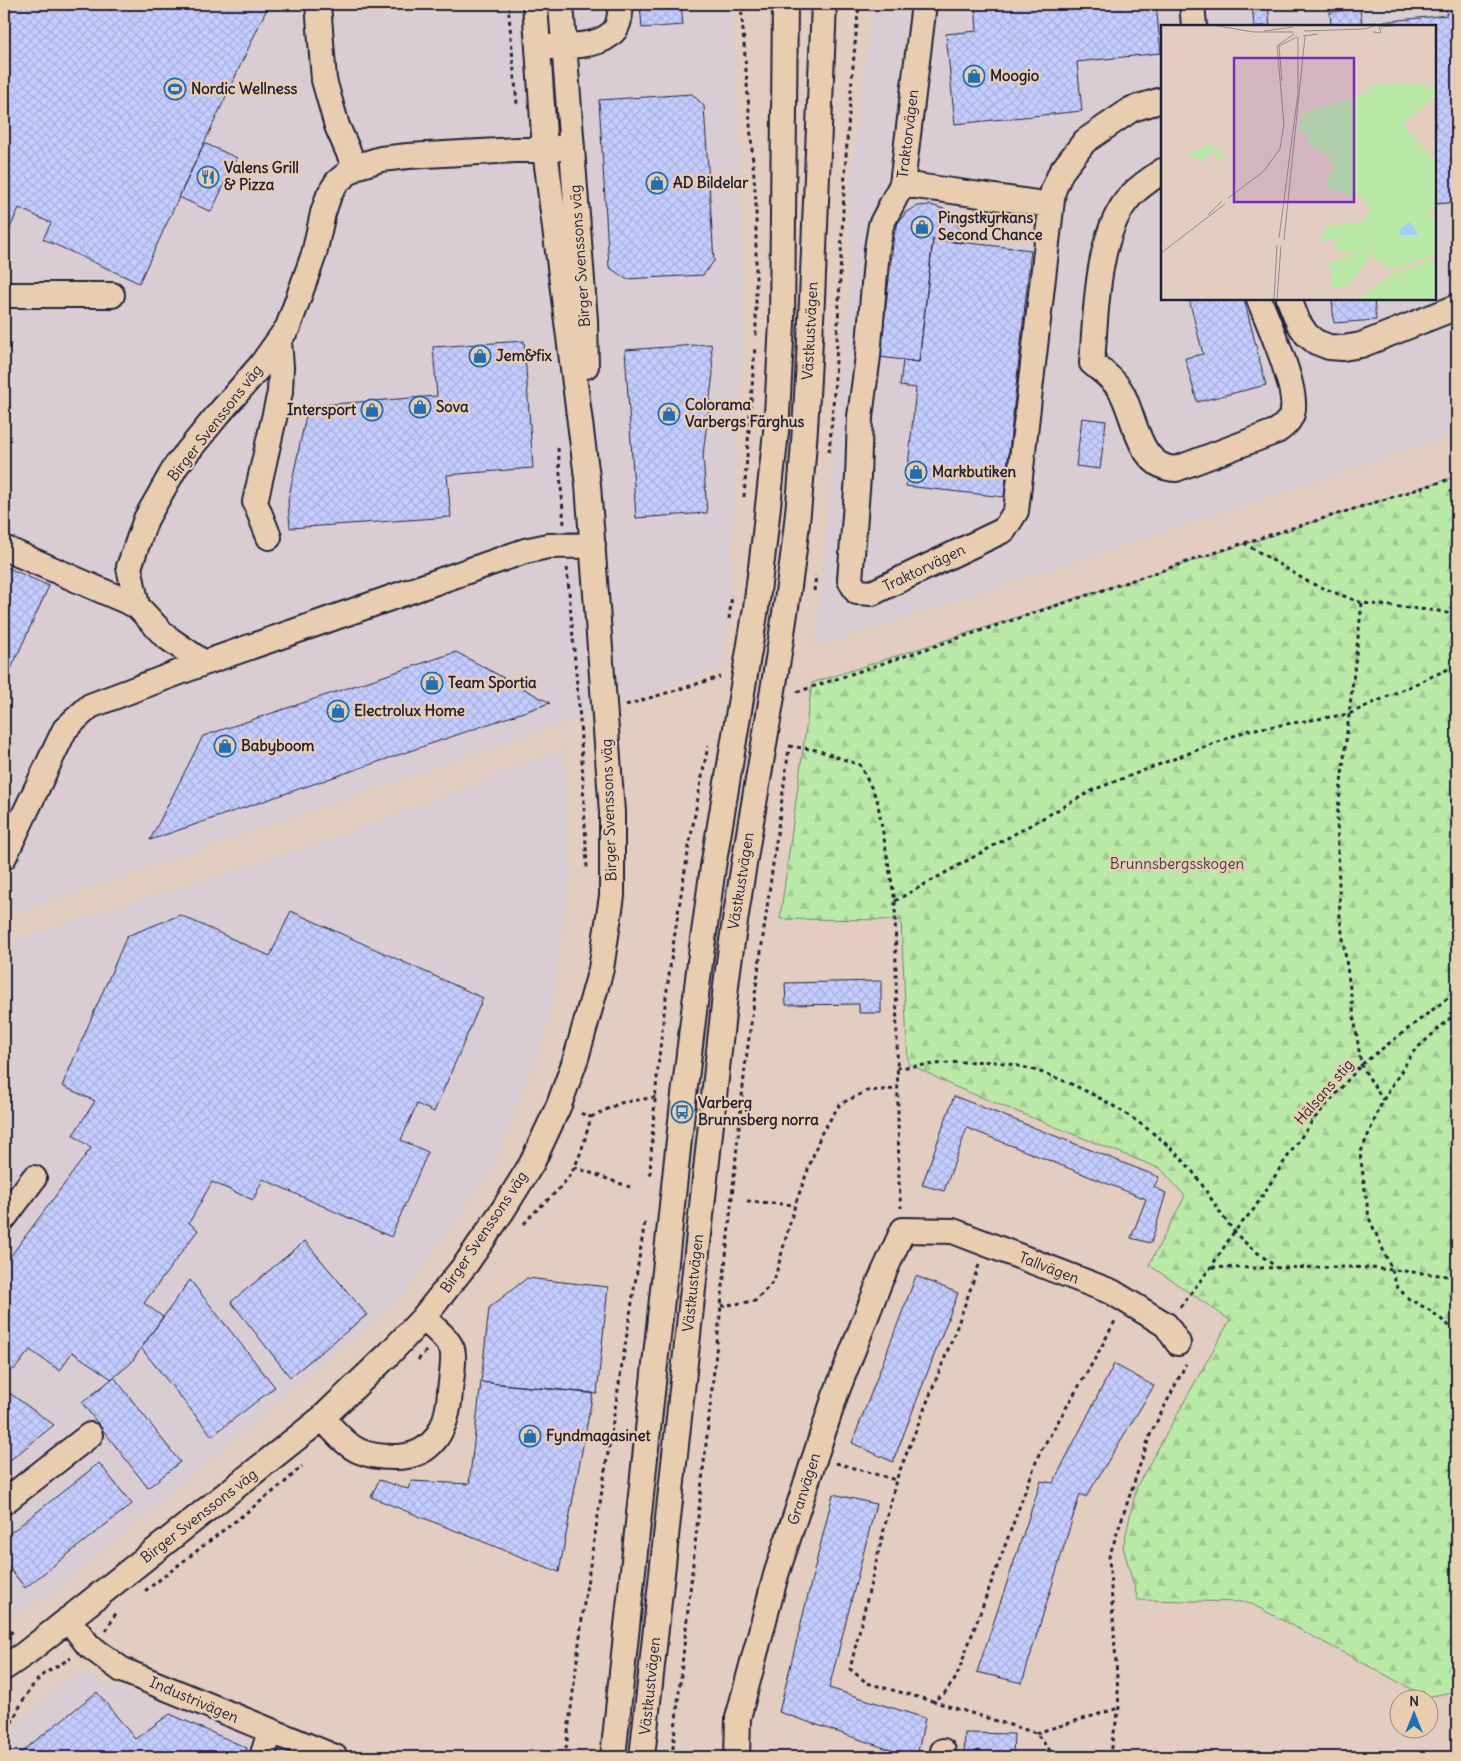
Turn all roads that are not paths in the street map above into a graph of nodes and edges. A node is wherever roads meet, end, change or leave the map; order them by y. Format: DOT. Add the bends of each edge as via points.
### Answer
graph roads {
  1 [pos="318,4"];
  2 [pos="535,4"];
  3 [pos="561,4"];
  4 [pos="621,4"];
  5 [pos="785,4"];
  6 [pos="824,4"];
  7 [pos="924,4"];
  8 [pos="1192,4"];
  9 [pos="1194,25"];
  10 [pos="564,46"];
  11 [pos="538,47"];
  12 [pos="1161,100"];
  13 [pos="572,147"];
  14 [pos="545,150"];
  15 [pos="355,167"];
  16 [pos="1161,172"];
  17 [pos="902,184"];
  18 [pos="1052,205"];
  19 [pos="4,295"];
  20 [pos="112,295"];
  21 [pos="1259,300"];
  22 [pos="1289,300"];
  23 [pos="1457,307"];
  24 [pos="279,341"];
  25 [pos="588,485"];
  26 [pos="269,537"];
  27 [pos="592,545"];
  28 [pos="4,548"];
  29 [pos="137,606"];
  30 [pos="204,662"];
  31 [pos="4,857"];
  32 [pos="34,1178"];
  33 [pos="4,1218"];
  34 [pos="903,1230"];
  35 [pos="423,1318"];
  36 [pos="1172,1334"];
  37 [pos="322,1418"];
  38 [pos="90,1435"];
  39 [pos="4,1502"];
  40 [pos="68,1620"];
  41 [pos="15,1655"];
  42 [pos="4,1668"];
  43 [pos="4,1680"];
  44 [pos="270,1732"];
  45 [pos="262,1757"];
  46 [pos="335,1757"];
  47 [pos="613,1757"];
  48 [pos="642,1757"];
  49 [pos="737,1757"];
  1 -- 15 [label="street" via="324,80 337,126"];
  2 -- 11 [label="street, Birger Svenssons väg"];
  3 -- 10 [label="street, Birger Svenssons väg"];
  4 -- 10 [label="street" via="615,30 602,40"];
  5 -- 47 [label="street, Västkustvägen" via="782,313 776,432 756,608 700,962"];
  6 -- 48 [label="street, Västkustvägen" via="808,371 794,549 727,977"];
  7 -- 17 [label="street, Traktorvägen"];
  8 -- 9 [label="street"];
  10 -- 11 [label="street"];
  10 -- 13 [label="street, Birger Svenssons väg"];
  11 -- 14 [label="street, Birger Svenssons väg"];
  12 -- 18 [label="street, Traktorvägen" via="1132,109 1085,141 1061,172 1053,191"];
  13 -- 14 [label="street, Birger Svenssons väg"];
  13 -- 25 [label="street, Birger Svenssons väg" via="585,320"];
  14 -- 15 [label="street, Birger Svenssons väg" via="408,156 381,159"];
  14 -- 25 [label="street, Birger Svenssons väg"];
  15 -- 24 [label="street, Birger Svenssons väg" via="337,182 329,195 302,292"];
  16 -- 21 [label="street" via="1126,200 1104,249 1092,363 1113,380 1121,392 1147,454 1155,464 1176,469 1286,425 1294,403 1290,382"];
  17 -- 18 [label="street"];
  17 -- 18 [label="street, Traktorvägen" via="881,225 877,249 860,417 850,580 858,592 872,593 1004,530 1016,511"];
  19 -- 20 [label="street"];
  22 -- 23 [label="street" via="1307,335 1329,347 1344,348 1361,345"];
  24 -- 26 [label="street" via="280,392 255,502"];
  24 -- 29 [label="street, Birger Svenssons väg" via="176,466 146,519 129,566"];
  25 -- 27 [label="street, Birger Svenssons väg"];
  27 -- 30 [label="street" via="548,546 525,551"];
  27 -- 35 [label="street, Birger Svenssons väg" via="612,812 612,896 601,969 576,1058 532,1163 466,1264"];
  28 -- 29 [label="street"];
  29 -- 30 [label="street" via="165,636"];
  30 -- 31 [label="street" via="90,706 65,729"];
  32 -- 33 [label="street"];
  34 -- 36 [label="street, Tallvägen" via="953,1231 1112,1292"];
  34 -- 49 [label="street, Granvägen" via="835,1396 776,1575 738,1718"];
  35 -- 37 [label="street, Birger Svenssons väg"];
  35 -- 37 [label="street" via="452,1349 453,1358 449,1408 434,1442 420,1452 379,1457 358,1451"];
  37 -- 40 [label="street, Birger Svenssons väg"];
  38 -- 39 [label="street"];
  40 -- 41 [label="street, Birger Svenssons väg"];
  40 -- 44 [label="street, Industrivägen" via="88,1645 122,1670"];
  41 -- 42 [label="street, Birger Svenssons väg"];
  41 -- 43 [label="street, Birger Svenssons väg"];
  44 -- 45 [label="street"];
  44 -- 46 [label="street, Industrivägen"];
}
